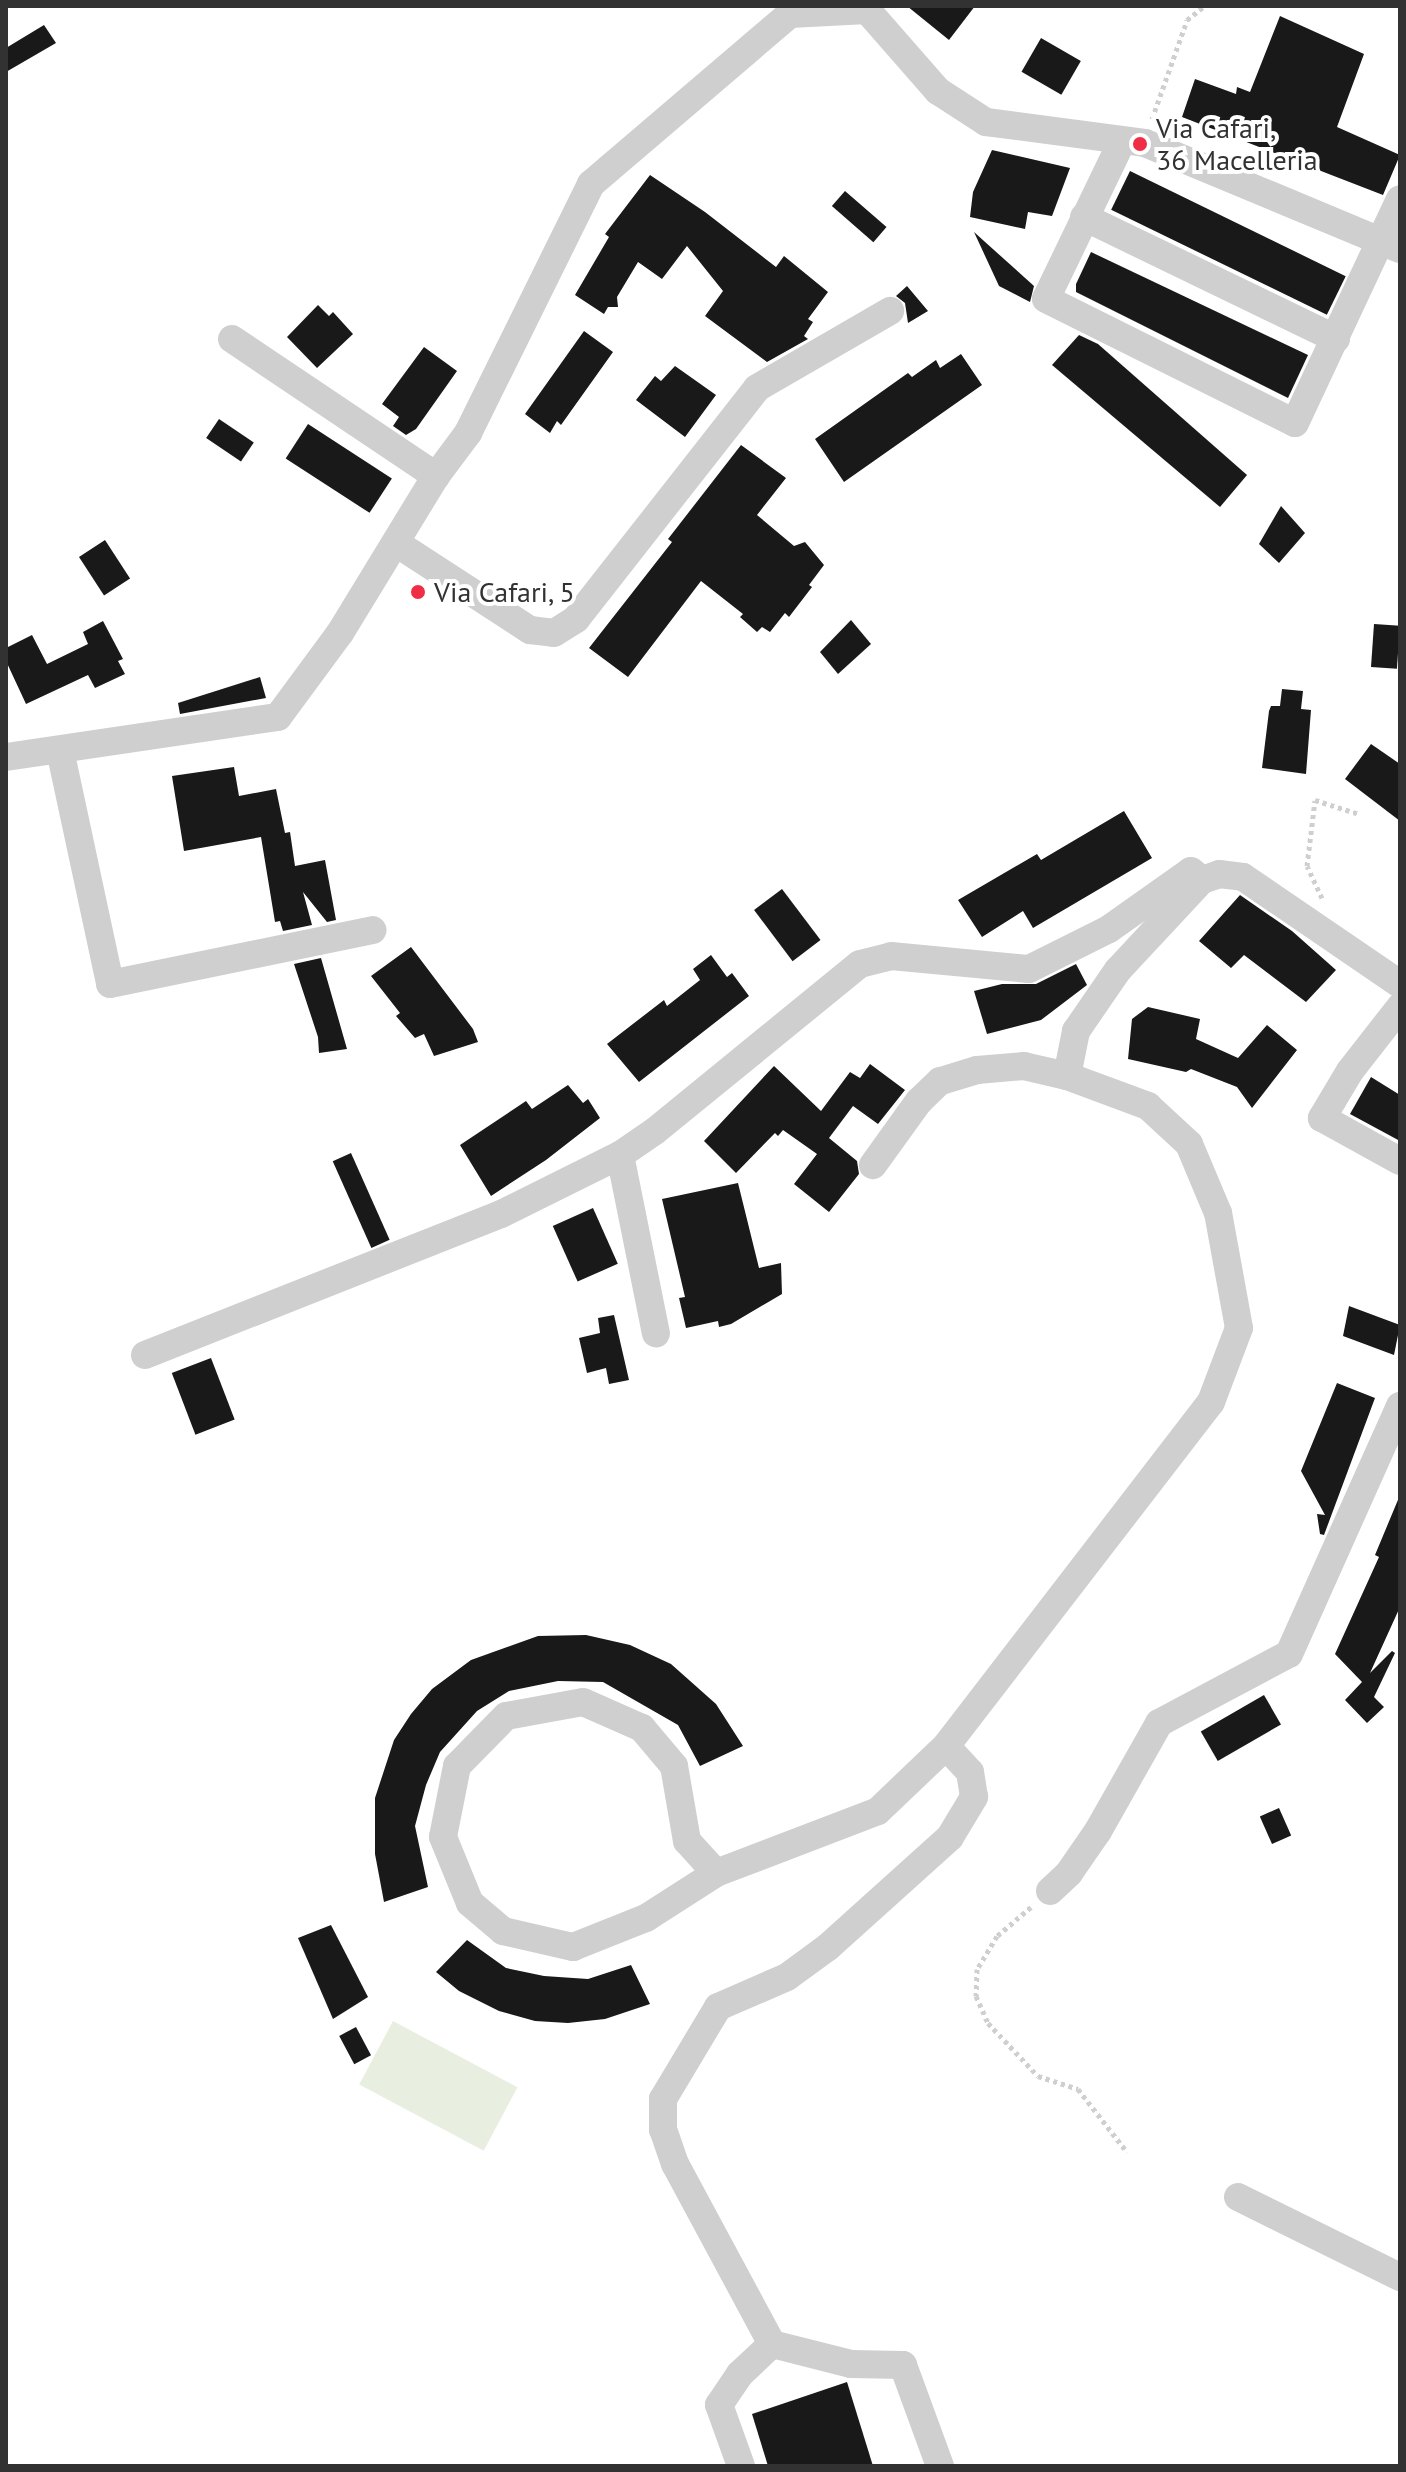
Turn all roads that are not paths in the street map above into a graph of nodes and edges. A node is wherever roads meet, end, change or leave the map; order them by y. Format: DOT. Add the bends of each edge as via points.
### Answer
graph roads {
  1 [pos="1133,142"];
  2 [pos="1400,199"];
  3 [pos="1084,217"];
  4 [pos="1392,245"];
  5 [pos="890,311"];
  6 [pos="232,339"];
  7 [pos="1336,339"];
  8 [pos="436,476"];
  9 [pos="396,543"];
  10 [pos="60,750"];
  11 [pos="6,757"];
  12 [pos="1202,880"];
  13 [pos="373,930"];
  14 [pos="1400,984"];
  15 [pos="1400,1007"];
  16 [pos="1067,1076"];
  17 [pos="620,1155"];
  18 [pos="1400,1161"];
  19 [pos="873,1165"];
  20 [pos="656,1333"];
  21 [pos="145,1355"];
  22 [pos="1400,1406"];
  23 [pos="946,1746"];
  24 [pos="716,1873"];
  25 [pos="1050,1891"];
  26 [pos="1238,2197"];
  27 [pos="1400,2277"];
  28 [pos="772,2344"];
  29 [pos="741,2466"];
  30 [pos="940,2466"];
  1 -- 3 [label="street"];
  1 -- 4 [label="street"];
  1 -- 8 [label="street" via="986,122 938,91 867,10 790,14 591,184 468,433"];
  2 -- 4 [label="street"];
  3 -- 7 [label="street"];
  3 -- 7 [label="street" via="1046,299 1295,423"];
  4 -- 7 [label="street"];
  5 -- 9 [label="street" via="757,388 576,619 554,633 530,630"];
  6 -- 8 [label="street"];
  8 -- 9 [label="street"];
  9 -- 10 [label="street" via="340,633 278,717"];
  10 -- 11 [label="street"];
  10 -- 13 [label="street" via="110,984"];
  12 -- 14 [label="street" via="1219,874 1243,877"];
  12 -- 16 [label="street" via="1118,970 1076,1031"];
  12 -- 17 [label="street" via="1191,871 1109,929 1029,969 891,956 860,964"];
  15 -- 18 [label="street" via="1350,1071 1322,1118"];
  16 -- 19 [label="street" via="1024,1066 977,1070 940,1081"];
  16 -- 23 [label="street" via="1148,1106 1189,1144 1218,1213 1239,1328 1211,1402"];
  17 -- 20 [label="street"];
  17 -- 21 [label="street" via="501,1214"];
  22 -- 25 [label="street" via="1289,1654 1159,1723 1098,1831"];
  23 -- 24 [label="street" via="878,1811"];
  23 -- 28 [label="street" via="970,1772 974,1797 950,1837 828,1947 787,1977 718,2007 663,2099 663,2130 675,2164"];
  24 -- 24 [label="street" via="646,1918 573,1947 503,1931 470,1903 443,1837 457,1766 506,1716 583,1702 642,1728 674,1766 687,1841"];
  26 -- 27 [label="street"];
  28 -- 29 [label="street" via="740,2374 719,2405"];
  28 -- 30 [label="street" via="851,2364 903,2365"];
}
